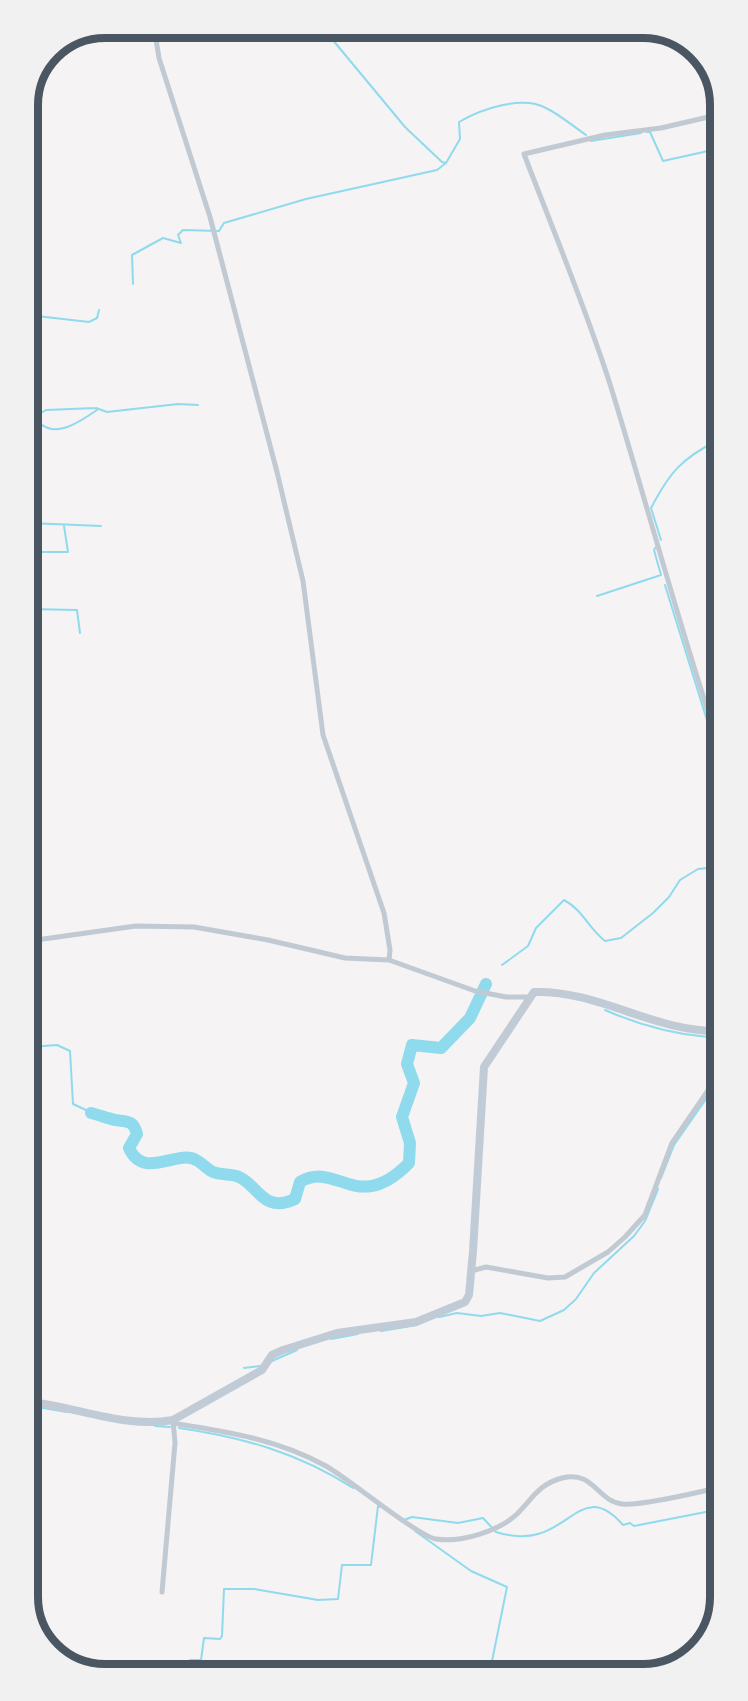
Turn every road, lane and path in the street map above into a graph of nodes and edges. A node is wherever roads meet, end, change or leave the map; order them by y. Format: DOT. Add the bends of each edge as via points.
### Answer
graph roads {
  1 [pos="156,38"];
  2 [pos="710,117"];
  3 [pos="710,718"];
  4 [pos="37,940"];
  5 [pos="388,960"];
  6 [pos="531,996"];
  7 [pos="710,1030"];
  8 [pos="710,1089"];
  9 [pos="471,1270"];
  10 [pos="37,1403"];
  11 [pos="173,1420"];
  12 [pos="710,1489"];
  13 [pos="162,1592"];
  1 -- 5 [label="street" via="210,217 277,472 303,581 323,735 384,913"];
  2 -- 3 [label="street" via="524,154 609,383"];
  4 -- 5 [label="street" via="136,926 194,927 345,958"];
  5 -- 6 [label="street" via="475,991 506,997"];
  6 -- 7 [label="main road" via="534,992 551,992 605,1003 673,1026"];
  6 -- 9 [label="main road" via="484,1067"];
  8 -- 9 [label="street" via="672,1143 645,1215 608,1252 565,1276 548,1278 486,1267"];
  9 -- 11 [label="main road" via="469,1295 459,1306 416,1322 338,1333 283,1350 272,1355 262,1370"];
  10 -- 11 [label="main road" via="118,1418"];
  11 -- 12 [label="street" via="248,1435 299,1453 354,1483 434,1539 456,1539 504,1523 535,1492 573,1476 587,1479 621,1504"];
  11 -- 13 [label="street" via="175,1443"];
}
